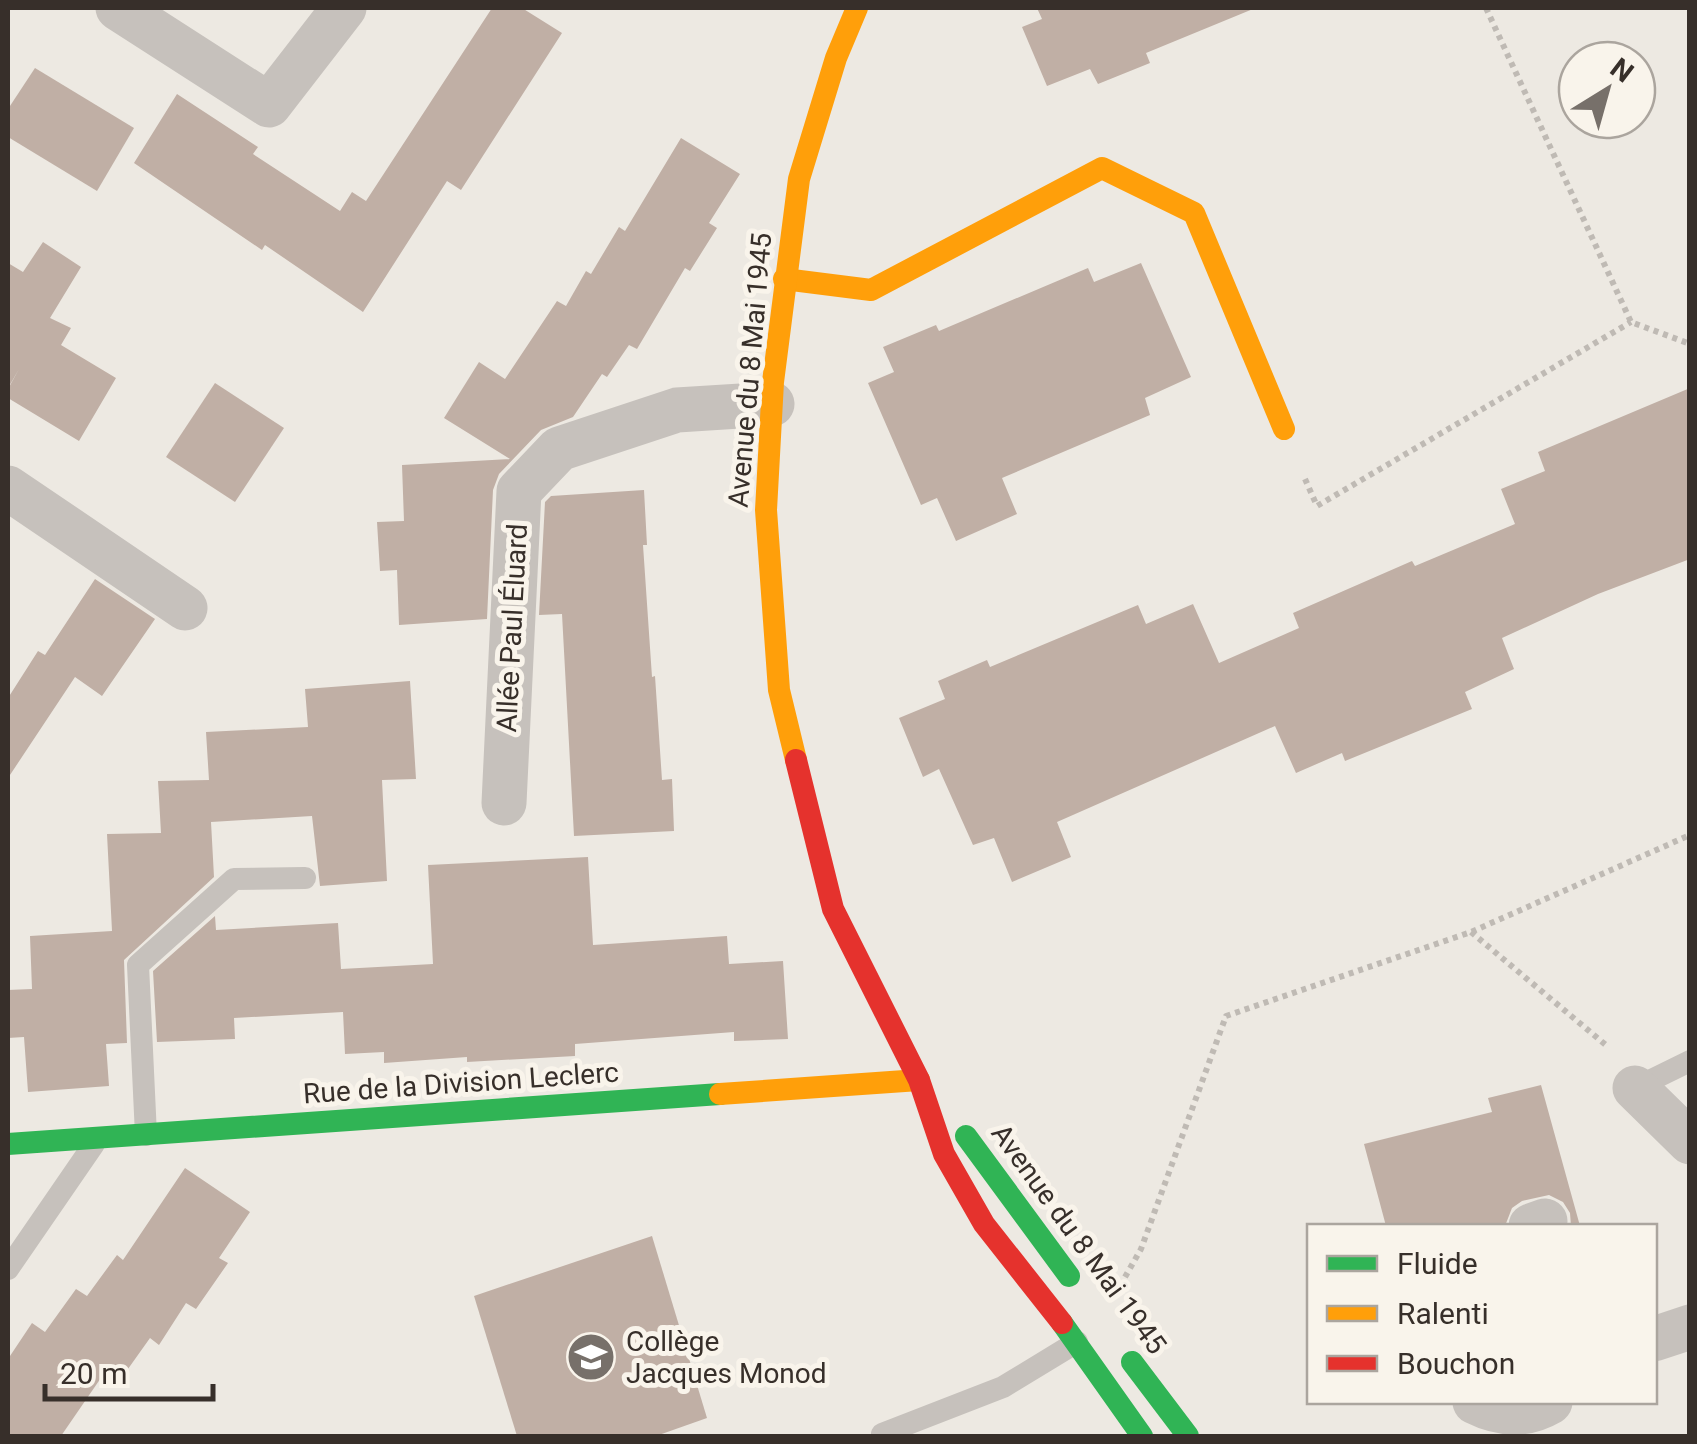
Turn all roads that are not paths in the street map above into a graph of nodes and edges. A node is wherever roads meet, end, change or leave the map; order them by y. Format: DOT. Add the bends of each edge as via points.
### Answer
graph roads {
  1 [pos="118,8"];
  2 [pos="344,8"];
  3 [pos="857,8"];
  4 [pos="784,279"];
  5 [pos="772,404"];
  6 [pos="1284,429"];
  7 [pos="8,488"];
  8 [pos="184,608"];
  9 [pos="504,803"];
  10 [pos="305,878"];
  11 [pos="1690,1061"];
  12 [pos="919,1080"];
  13 [pos="1635,1088"];
  14 [pos="146,1135"];
  15 [pos="98,1138"];
  16 [pos="1690,1142"];
  17 [pos="8,1144"];
  18 [pos="8,1268"];
  19 [pos="1080,1291"];
  20 [pos="1102,1321"];
  21 [pos="1690,1326"];
  22 [pos="1657,1338"];
  23 [pos="1077,1342"];
  24 [pos="1479,1404"];
  25 [pos="1547,1404"];
  26 [pos="882,1434"];
  27 [pos="1142,1436"];
  28 [pos="1188,1436"];
  1 -- 2 [label="street" via="268,105"];
  3 -- 4 [label="street, Avenue du 8 Mai 1945" via="799,179"];
  4 -- 5 [label="street, Avenue du 8 Mai 1945"];
  4 -- 6 [label="street" via="871,290 1102,168 1194,213"];
  5 -- 9 [label="street, Allée Paul Éluard" via="677,410 559,449 519,492"];
  5 -- 12 [label="street, Avenue du 8 Mai 1945" via="766,510 780,690 833,909"];
  7 -- 8 [label="street"];
  10 -- 14 [label="lane" via="234,879 138,966"];
  11 -- 13 [label="lane"];
  12 -- 14 [label="street, Rue de la Division Leclerc"];
  12 -- 19 [label="street, Avenue du 8 Mai 1945" via="984,1156"];
  12 -- 23 [label="street, Avenue du 8 Mai 1945" via="944,1154 984,1224"];
  13 -- 16 [label="street"];
  14 -- 15 [label="street, Rue de la Division Leclerc"];
  15 -- 17 [label="street, Rue de la Division Leclerc"];
  15 -- 18 [label="lane"];
  20 -- 28 [label="street, Avenue du 8 Mai 1945"];
  21 -- 22 [label="street"];
  23 -- 26 [label="lane" via="1003,1388"];
  23 -- 27 [label="street, Avenue du 8 Mai 1945"];
  24 -- 25 [label="street" via="1532,1413"];
}
